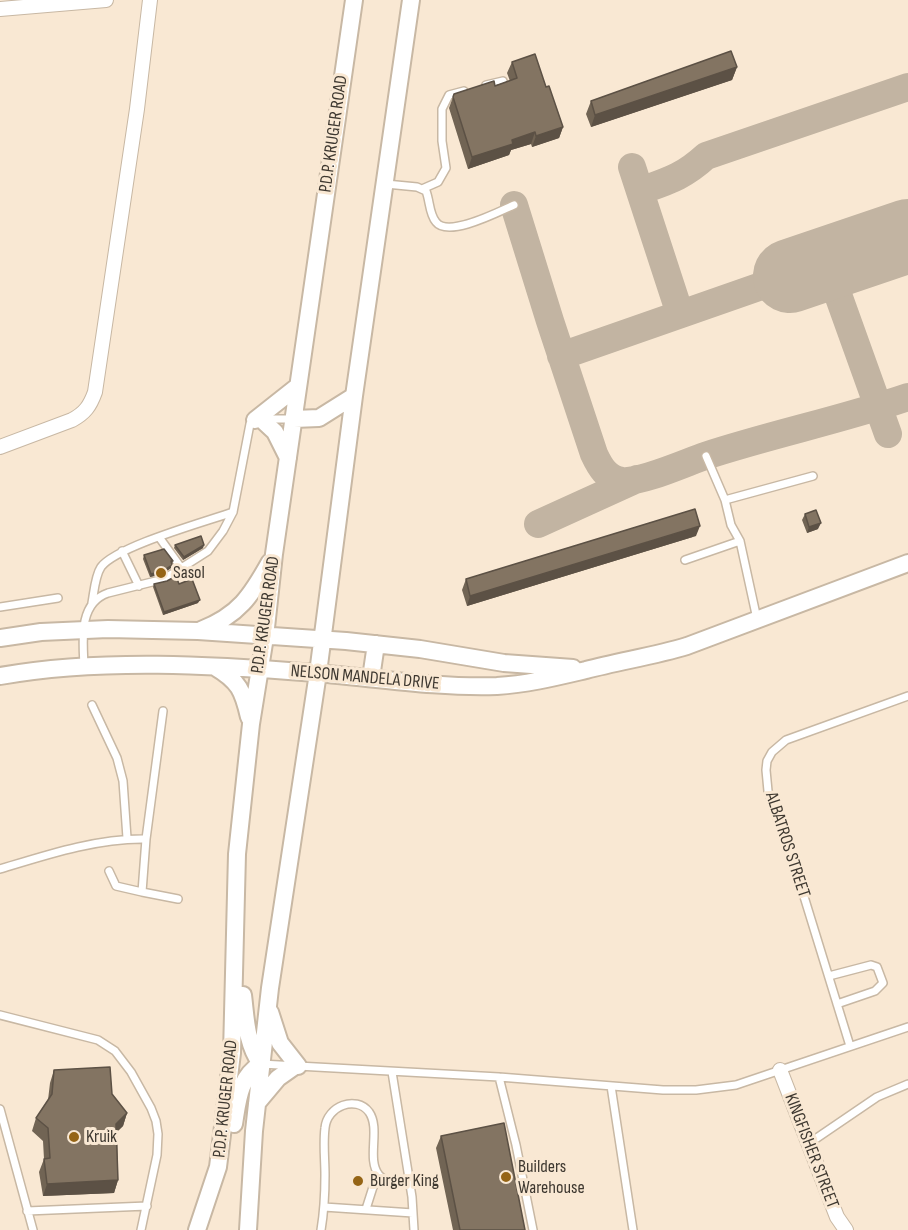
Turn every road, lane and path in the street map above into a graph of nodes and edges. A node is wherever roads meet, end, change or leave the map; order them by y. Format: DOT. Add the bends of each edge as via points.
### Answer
graph roads {
  1 [pos="106,0"];
  2 [pos="150,0"];
  3 [pos="354,0"];
  4 [pos="411,0"];
  5 [pos="7,6"];
  6 [pos="503,81"];
  7 [pos="481,87"];
  8 [pos="471,89"];
  9 [pos="383,184"];
  10 [pos="423,189"];
  11 [pos="514,205"];
  12 [pos="298,386"];
  13 [pos="354,396"];
  14 [pos="258,419"];
  15 [pos="294,419"];
  16 [pos="0,447"];
  17 [pos="706,456"];
  18 [pos="288,459"];
  19 [pos="813,476"];
  20 [pos="725,500"];
  21 [pos="233,512"];
  22 [pos="159,537"];
  23 [pos="740,541"];
  24 [pos="122,551"];
  25 [pos="274,554"];
  26 [pos="685,560"];
  27 [pos="908,563"];
  28 [pos="182,569"];
  29 [pos="139,586"];
  30 [pos="58,598"];
  31 [pos="327,599"];
  32 [pos="92,603"];
  33 [pos="0,607"];
  34 [pos="757,620"];
  35 [pos="83,630"];
  36 [pos="198,631"];
  37 [pos="265,637"];
  38 [pos="0,638"];
  39 [pos="322,638"];
  40 [pos="346,640"];
  41 [pos="376,644"];
  42 [pos="84,666"];
  43 [pos="215,668"];
  44 [pos="259,669"];
  45 [pos="586,670"];
  46 [pos="318,673"];
  47 [pos="0,676"];
  48 [pos="371,678"];
  49 [pos="908,696"];
  50 [pos="92,705"];
  51 [pos="163,711"];
  52 [pos="251,724"];
  53 [pos="127,838"];
  54 [pos="146,839"];
  55 [pos="0,868"];
  56 [pos="109,871"];
  57 [pos="142,892"];
  58 [pos="178,899"];
  59 [pos="234,969"];
  60 [pos="829,976"];
  61 [pos="837,1004"];
  62 [pos="268,1005"];
  63 [pos="0,1015"];
  64 [pos="908,1027"];
  65 [pos="850,1046"];
  66 [pos="261,1064"];
  67 [pos="297,1066"];
  68 [pos="780,1070"];
  69 [pos="392,1072"];
  70 [pos="499,1077"];
  71 [pos="908,1084"];
  72 [pos="611,1086"];
  73 [pos="257,1104"];
  74 [pos="0,1109"];
  75 [pos="807,1145"];
  76 [pos="218,1167"];
  77 [pos="380,1176"];
  78 [pos="410,1181"];
  79 [pos="147,1206"];
  80 [pos="324,1207"];
  81 [pos="366,1209"];
  82 [pos="27,1211"];
  83 [pos="413,1213"];
  84 [pos="33,1230"];
  85 [pos="141,1230"];
  86 [pos="197,1230"];
  87 [pos="248,1230"];
  88 [pos="321,1230"];
  89 [pos="414,1230"];
  90 [pos="533,1230"];
  91 [pos="633,1230"];
  92 [pos="846,1230"];
  1 -- 5 [label="street"];
  2 -- 16 [label="street" via="138,109 91,405 72,420"];
  3 -- 12 [label="street, P.D.P. KRUGER ROAD"];
  4 -- 9 [label="street, P.D.P. KRUGER ROAD"];
  6 -- 7 [label="lane"];
  8 -- 10 [label="lane" via="449,95 441,109 446,168 438,182"];
  9 -- 10 [label="lane"];
  9 -- 13 [label="street, P.D.P. KRUGER ROAD"];
  10 -- 11 [label="lane" via="434,220 448,229"];
  12 -- 14 [label="street"];
  12 -- 15 [label="street, P.D.P. KRUGER ROAD"];
  13 -- 15 [label="street" via="319,418"];
  13 -- 31 [label="street, P.D.P. KRUGER ROAD"];
  14 -- 15 [label="lane"];
  14 -- 18 [label="street" via="275,432"];
  14 -- 21 [label="lane" via="250,424"];
  15 -- 18 [label="street, P.D.P. KRUGER ROAD"];
  17 -- 20 [label="lane"];
  18 -- 25 [label="street, P.D.P. KRUGER ROAD"];
  19 -- 20 [label="lane"];
  20 -- 23 [label="lane"];
  21 -- 22 [label="lane"];
  21 -- 28 [label="lane" via="208,551"];
  22 -- 24 [label="lane"];
  22 -- 28 [label="lane"];
  23 -- 26 [label="lane"];
  23 -- 34 [label="lane"];
  24 -- 29 [label="lane"];
  24 -- 32 [label="lane" via="99,570"];
  25 -- 36 [label="street" via="254,592 243,604 221,621"];
  25 -- 37 [label="street, P.D.P. KRUGER ROAD"];
  27 -- 34 [label="street, NELSON MANDELA DRIVE"];
  28 -- 29 [label="lane"];
  29 -- 32 [label="lane" via="99,596"];
  30 -- 33 [label="lane"];
  31 -- 39 [label="street, P.D.P. KRUGER ROAD"];
  31 -- 40 [label="street"];
  32 -- 35 [label="lane"];
  34 -- 45 [label="street, NELSON MANDELA DRIVE" via="652,656"];
  35 -- 36 [label="street, NELSON MANDELA DRIVE"];
  35 -- 38 [label="street, NELSON MANDELA DRIVE"];
  35 -- 42 [label="lane"];
  36 -- 37 [label="street, NELSON MANDELA DRIVE"];
  37 -- 39 [label="street, NELSON MANDELA DRIVE"];
  37 -- 44 [label="street, P.D.P. KRUGER ROAD"];
  39 -- 40 [label="street, NELSON MANDELA DRIVE"];
  39 -- 46 [label="street, P.D.P. KRUGER ROAD"];
  40 -- 41 [label="street, NELSON MANDELA DRIVE"];
  41 -- 45 [label="street, NELSON MANDELA DRIVE" via="504,663"];
  41 -- 48 [label="street"];
  42 -- 43 [label="street, NELSON MANDELA DRIVE"];
  42 -- 47 [label="street, NELSON MANDELA DRIVE"];
  43 -- 44 [label="street, NELSON MANDELA DRIVE"];
  43 -- 52 [label="street" via="238,685"];
  44 -- 46 [label="street, NELSON MANDELA DRIVE"];
  44 -- 52 [label="street, P.D.P. KRUGER ROAD"];
  45 -- 48 [label="street, NELSON MANDELA DRIVE" via="494,686"];
  46 -- 48 [label="street, NELSON MANDELA DRIVE"];
  46 -- 62 [label="street, P.D.P. KRUGER ROAD"];
  49 -- 60 [label="lane, ALBATROS STREET" via="786,740 767,761 772,806"];
  50 -- 53 [label="lane" via="117,758"];
  51 -- 54 [label="lane"];
  52 -- 59 [label="street, P.D.P. KRUGER ROAD" via="237,854"];
  53 -- 54 [label="lane"];
  53 -- 55 [label="lane"];
  54 -- 57 [label="lane"];
  56 -- 57 [label="lane" via="116,886"];
  57 -- 58 [label="lane"];
  59 -- 66 [label="street" via="241,985 251,1049"];
  59 -- 76 [label="street, P.D.P. KRUGER ROAD" via="232,1053"];
  60 -- 61 [label="lane, ALBATROS STREET"];
  60 -- 61 [label="lane" via="871,964 877,967 883,983 875,991"];
  61 -- 65 [label="lane, ALBATROS STREET"];
  62 -- 66 [label="street, P.D.P. KRUGER ROAD"];
  62 -- 67 [label="street" via="280,1043"];
  63 -- 79 [label="lane" via="99,1040 115,1051 131,1072 156,1121 157,1155"];
  64 -- 65 [label="lane"];
  65 -- 68 [label="lane"];
  66 -- 67 [label="lane"];
  66 -- 73 [label="street, P.D.P. KRUGER ROAD"];
  66 -- 76 [label="street" via="242,1085 228,1147"];
  67 -- 69 [label="lane"];
  67 -- 73 [label="street" via="278,1078"];
  68 -- 72 [label="lane" via="717,1089"];
  68 -- 75 [label="street, KINGFISHER STREET"];
  69 -- 70 [label="lane"];
  69 -- 78 [label="lane"];
  70 -- 72 [label="lane"];
  70 -- 90 [label="lane"];
  71 -- 75 [label="lane" via="877,1097"];
  72 -- 91 [label="lane"];
  73 -- 87 [label="street, P.D.P. KRUGER ROAD"];
  74 -- 82 [label="lane"];
  75 -- 92 [label="street, KINGFISHER STREET"];
  76 -- 86 [label="street, P.D.P. KRUGER ROAD"];
  77 -- 78 [label="lane" via="392,1182"];
  77 -- 80 [label="lane" via="368,1111 354,1105 337,1107 327,1117 325,1127"];
  77 -- 81 [label="lane"];
  78 -- 83 [label="lane"];
  79 -- 82 [label="lane"];
  79 -- 85 [label="lane"];
  80 -- 81 [label="lane"];
  80 -- 88 [label="lane"];
  81 -- 83 [label="lane"];
  82 -- 84 [label="lane"];
  83 -- 89 [label="lane"];
}
